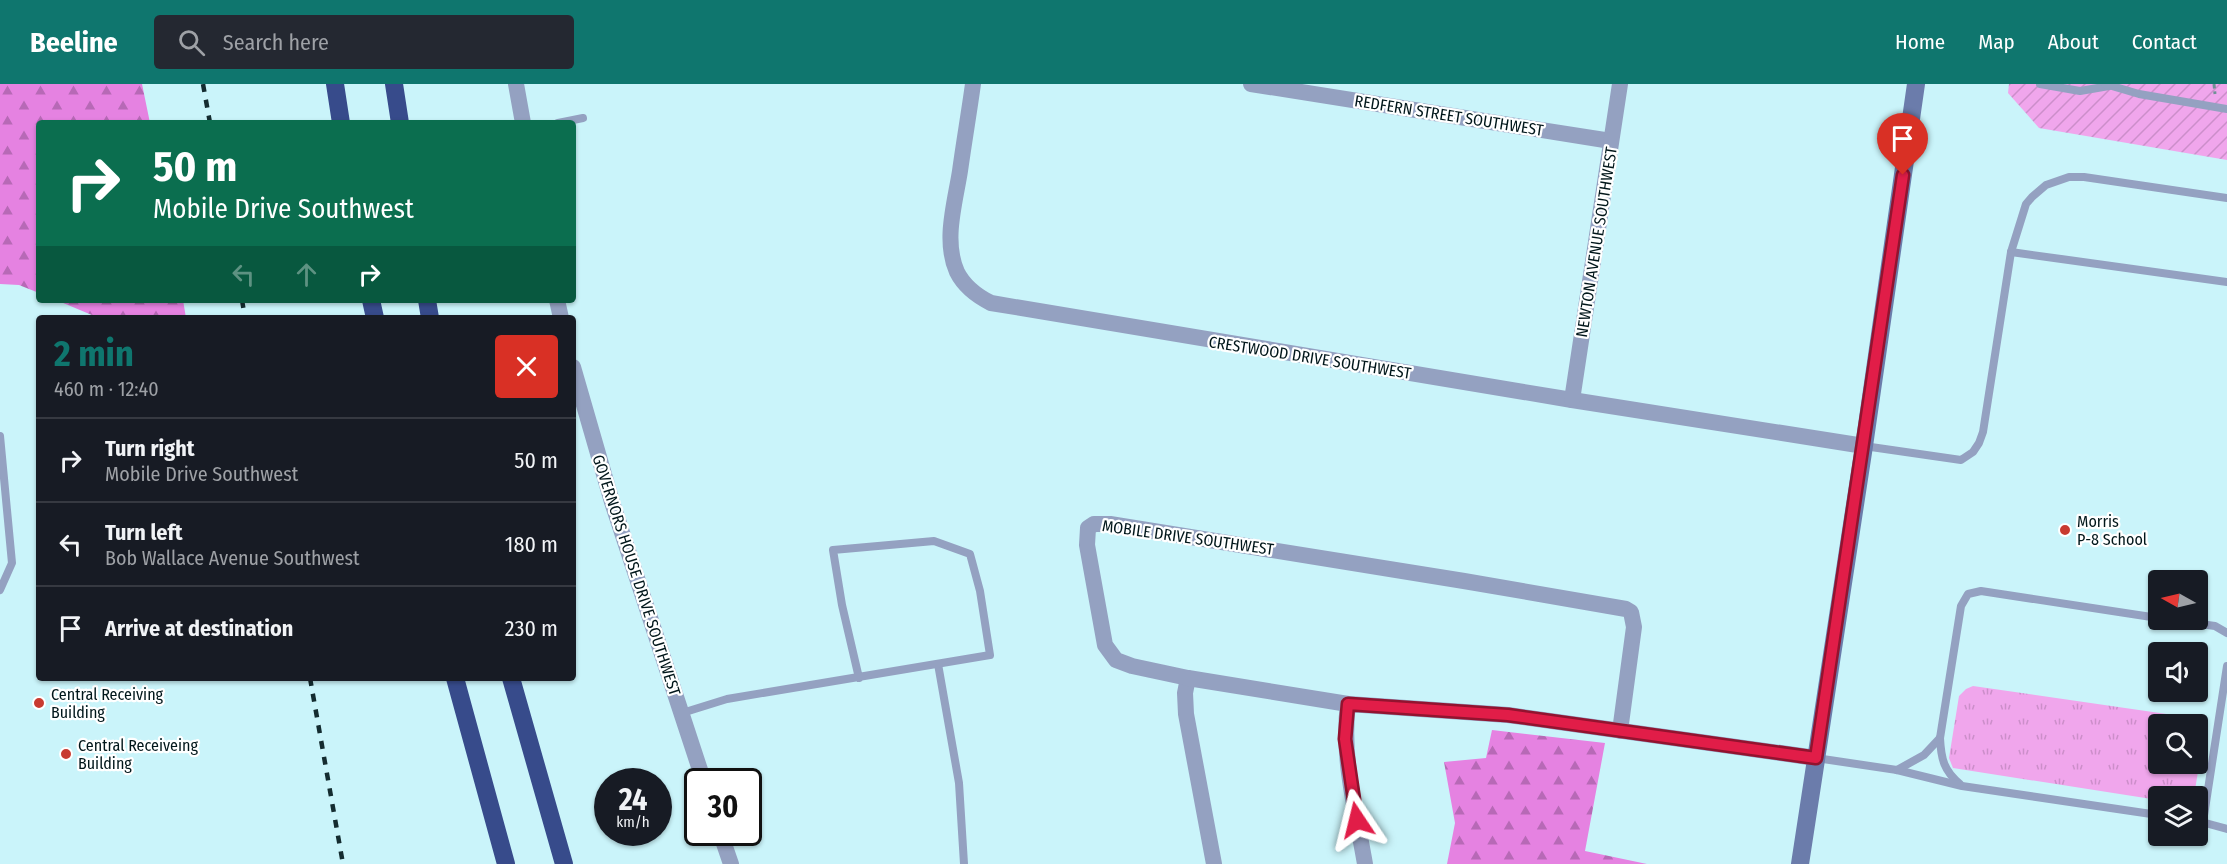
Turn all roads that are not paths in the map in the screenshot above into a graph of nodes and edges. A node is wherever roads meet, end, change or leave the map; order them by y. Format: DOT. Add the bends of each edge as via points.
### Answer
graph roads {
  1 [pos="335,84"];
  2 [pos="394,84"];
  3 [pos="516,84"];
  4 [pos="973,84"];
  5 [pos="1251,84"];
  6 [pos="1620,84"];
  7 [pos="1916,84"];
  8 [pos="2040,84"];
  9 [pos="2108,85"];
  10 [pos="2227,110"];
  11 [pos="583,118"];
  12 [pos="341,120"];
  13 [pos="400,120"];
  14 [pos="522,120"];
  15 [pos="573,120"];
  16 [pos="1611,141"];
  17 [pos="2227,198"];
  18 [pos="2011,252"];
  19 [pos="2227,282"];
  20 [pos="576,377"];
  21 [pos="1572,400"];
  22 [pos="0,436"];
  23 [pos="1864,446"];
  24 [pos="0,590"];
  25 [pos="2148,616"];
  26 [pos="2208,625"];
  27 [pos="2227,633"];
  28 [pos="938,664"];
  29 [pos="2227,666"];
  30 [pos="859,678"];
  31 [pos="1188,678"];
  32 [pos="456,681"];
  33 [pos="512,681"];
  34 [pos="1348,704"];
  35 [pos="682,713"];
  36 [pos="1620,730"];
  37 [pos="1940,738"];
  38 [pos="1816,758"];
  39 [pos="700,768"];
  40 [pos="1897,770"];
  41 [pos="1962,786"];
  42 [pos="2206,786"];
  43 [pos="2148,814"];
  44 [pos="2208,824"];
  45 [pos="2227,830"];
  46 [pos="725,846"];
  47 [pos="506,864"];
  48 [pos="564,864"];
  49 [pos="731,864"];
  50 [pos="964,864"];
  51 [pos="1214,864"];
  52 [pos="1365,864"];
  53 [pos="1800,864"];
  1 -- 12 [label="highway"];
  2 -- 13 [label="highway"];
  3 -- 14 [label="street"];
  4 -- 21 [label="street, CRESTWOOD DRIVE SOUTHWEST" via="951,242 958,273 981,298 1002,306"];
  5 -- 16 [label="street, REDFERN STREET SOUTHWEST"];
  6 -- 16 [label="street, NEWTON AVENUE SOUTHWEST"];
  7 -- 23 [label="main road"];
  8 -- 9 [label="lane" via="2080,91"];
  9 -- 10 [label="lane"];
  11 -- 15 [label="lane"];
  16 -- 21 [label="street, NEWTON AVENUE SOUTHWEST"];
  17 -- 18 [label="lane" via="2069,177 2037,191 2026,204"];
  18 -- 19 [label="lane"];
  18 -- 23 [label="lane" via="1986,415 1973,452 1953,460"];
  20 -- 35 [label="street, GOVERNORS HOUSE DRIVE SOUTHWEST" via="612,502"];
  21 -- 23 [label="street, CRESTWOOD DRIVE SOUTHWEST"];
  22 -- 24 [label="lane" via="12,563"];
  23 -- 38 [label="main road"];
  25 -- 37 [label="lane" via="1981,591 1968,594 1960,606"];
  26 -- 27 [label="lane"];
  28 -- 30 [label="lane"];
  28 -- 30 [label="lane" via="990,655 981,591 970,554 934,541 833,550"];
  28 -- 50 [label="lane" via="959,783"];
  29 -- 42 [label="lane"];
  30 -- 35 [label="lane" via="727,699"];
  31 -- 34 [label="street, MOBILE DRIVE SOUTHWEST"];
  31 -- 36 [label="street, MOBILE DRIVE SOUTHWEST" via="1123,664 1109,653 1087,545 1091,526 1110,524 1626,609 1631,612 1634,627"];
  31 -- 51 [label="street" via="1186,714"];
  32 -- 47 [label="highway"];
  33 -- 48 [label="highway"];
  34 -- 36 [label="street, MOBILE DRIVE SOUTHWEST" via="1472,712"];
  34 -- 52 [label="street" via="1346,748"];
  35 -- 39 [label="street, GOVERNORS HOUSE DRIVE SOUTHWEST"];
  36 -- 38 [label="street, MOBILE DRIVE SOUTHWEST"];
  37 -- 40 [label="lane" via="1924,755"];
  37 -- 41 [label="lane" via="1946,771"];
  38 -- 40 [label="lane"];
  38 -- 53 [label="main road"];
  40 -- 41 [label="lane"];
  41 -- 43 [label="lane"];
  44 -- 45 [label="lane"];
  46 -- 49 [label="street"];
}
